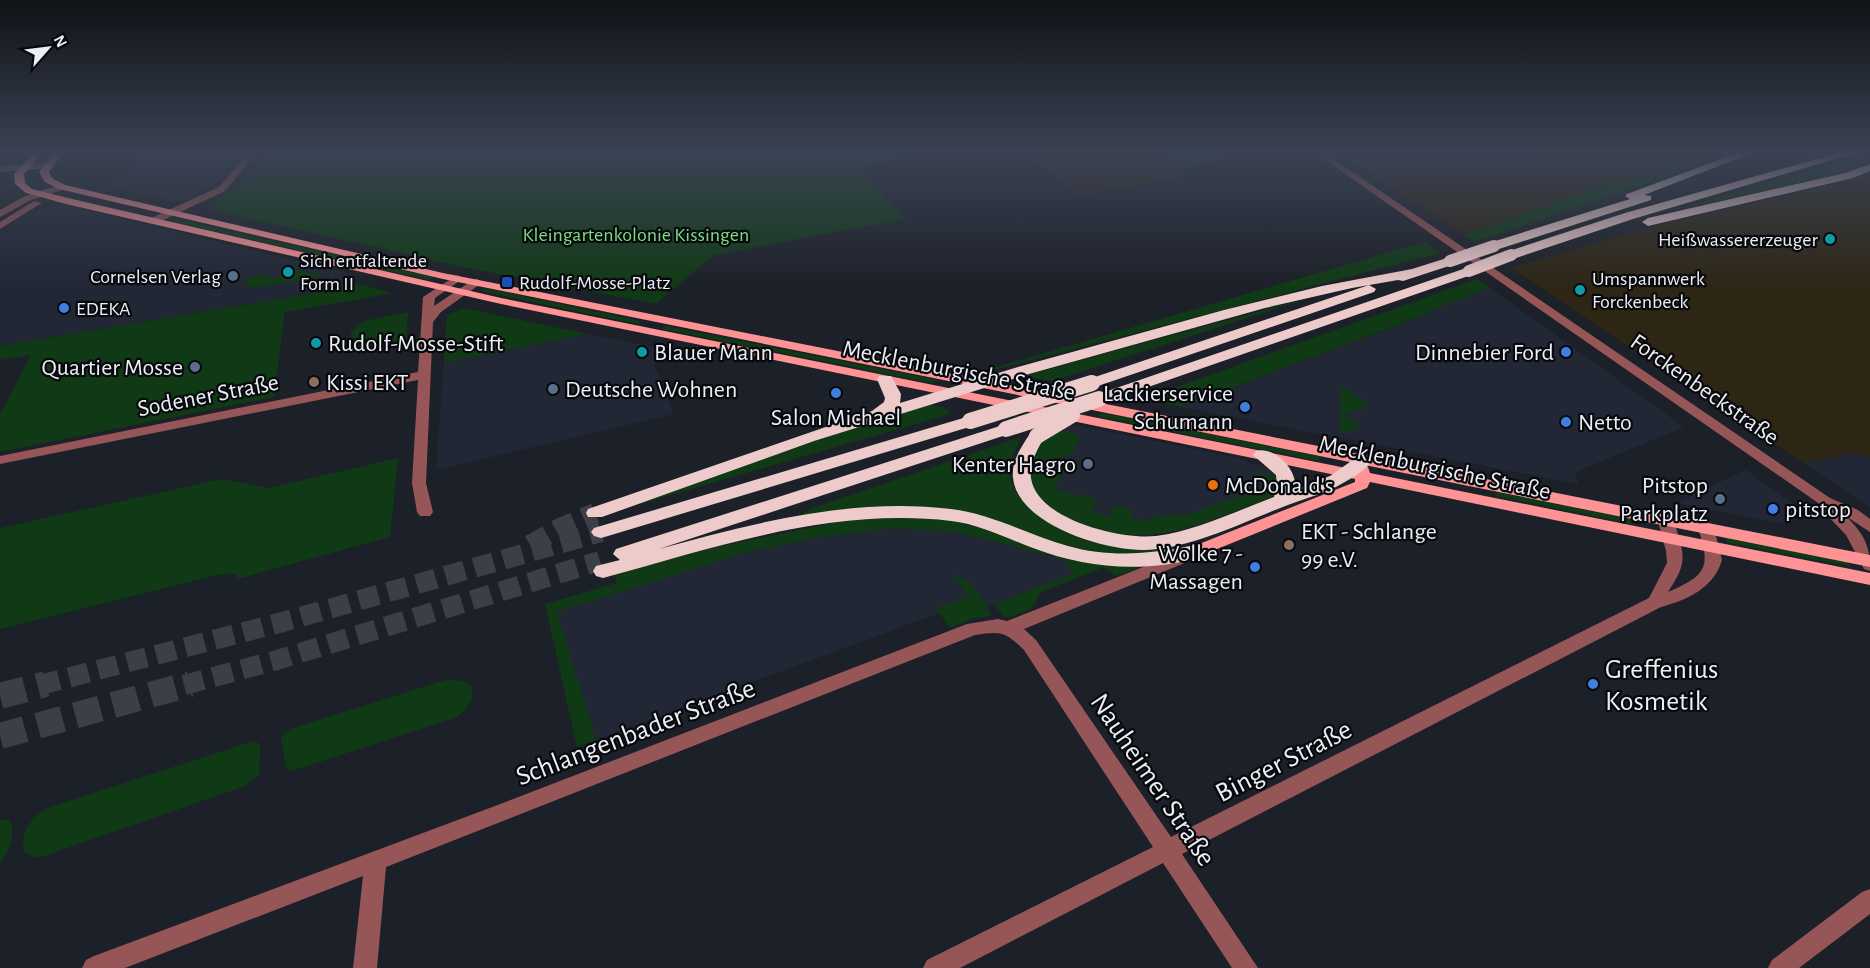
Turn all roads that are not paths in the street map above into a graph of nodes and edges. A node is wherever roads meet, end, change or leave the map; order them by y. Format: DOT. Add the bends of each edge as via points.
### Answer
graph roads {
  1 [pos="28,198"];
  2 [pos="40,198"];
  3 [pos="55,198"];
  4 [pos="108,198"];
  5 [pos="202,198"];
  6 [pos="1385,198"];
  7 [pos="1623,198"];
  8 [pos="1650,198"];
  9 [pos="1683,198"];
  10 [pos="1752,198"];
  11 [pos="1601,211"];
  12 [pos="170,213"];
  13 [pos="0,214"];
  14 [pos="153,220"];
  15 [pos="0,226"];
  16 [pos="1545,244"];
  17 [pos="1415,273"];
  18 [pos="457,278"];
  19 [pos="477,282"];
  20 [pos="442,288"];
  21 [pos="461,292"];
  22 [pos="428,321"];
  23 [pos="425,375"];
  24 [pos="885,379"];
  25 [pos="983,383"];
  26 [pos="1095,391"];
  27 [pos="951,393"];
  28 [pos="975,397"];
  29 [pos="871,417"];
  30 [pos="1262,455"];
  31 [pos="0,460"];
  32 [pos="1357,470"];
  33 [pos="1480,484"];
  34 [pos="1281,501"];
  35 [pos="1482,501"];
  36 [pos="1825,501"];
  37 [pos="425,512"];
  38 [pos="595,513"];
  39 [pos="1666,520"];
  40 [pos="1870,527"];
  41 [pos="1706,528"];
  42 [pos="601,532"];
  43 [pos="1670,539"];
  44 [pos="1712,547"];
  45 [pos="1195,552"];
  46 [pos="1869,562"];
  47 [pos="1870,579"];
  48 [pos="1656,602"];
  49 [pos="1008,627"];
  50 [pos="1168,850"];
  51 [pos="376,861"];
  52 [pos="1870,900"];
  53 [pos="94,968"];
  54 [pos="365,968"];
  55 [pos="935,968"];
  56 [pos="1246,968"];
  57 [pos="1780,968"];
  1 -- 13 [label="street"];
  2 -- 15 [label="street"];
  3 -- 14 [label="main road, Mecklenburgische Straße"];
  4 -- 12 [label="main road, Mecklenburgische Straße"];
  5 -- 12 [label="street"];
  6 -- 36 [label="street, Forckenbeckstraße"];
  7 -- 11 [label="highway"];
  8 -- 11 [label="highway"];
  9 -- 16 [label="highway"];
  10 -- 16 [label="highway" via="1566,245"];
  11 -- 17 [label="highway, bridge"];
  12 -- 14 [label="street"];
  12 -- 18 [label="main road, Mecklenburgische Straße"];
  14 -- 20 [label="main road, Mecklenburgische Straße"];
  16 -- 26 [label="highway, bridge" via="1125,390"];
  17 -- 25 [label="highway" via="1367,279 1275,302"];
  17 -- 26 [label="highway"];
  18 -- 19 [label="main road, Mecklenburgische Straße"];
  18 -- 20 [label="street"];
  19 -- 21 [label="street"];
  19 -- 25 [label="main road, Mecklenburgische Straße"];
  20 -- 21 [label="main road, Mecklenburgische Straße"];
  20 -- 22 [label="street" via="429,297"];
  21 -- 22 [label="street" via="437,309"];
  21 -- 24 [label="main road, Mecklenburgische Straße"];
  22 -- 23 [label="street"];
  23 -- 31 [label="street, Sodener Straße"];
  23 -- 37 [label="street" via="419,483"];
  24 -- 27 [label="main road, Mecklenburgische Straße"];
  24 -- 29 [label="highway" via="894,399 885,410"];
  25 -- 27 [label="highway"];
  25 -- 28 [label="main road"];
  25 -- 32 [label="main road, Mecklenburgische Straße"];
  26 -- 34 [label="highway, bridge" via="1037,436 1020,465 1026,492 1052,517 1109,540 1136,543 1181,538"];
  26 -- 42 [label="highway, bridge" via="970,421"];
  26 -- 45 [label="highway, bridge" via="1006,429 602,566 803,521 883,512 954,515 1066,552 1106,560 1142,561"];
  27 -- 28 [label="main road, Mecklenburgische Straße"];
  27 -- 29 [label="highway"];
  28 -- 30 [label="main road, Mecklenburgische Straße"];
  29 -- 38 [label="highway"];
  30 -- 32 [label="main road, Mecklenburgische Straße"];
  30 -- 34 [label="highway" via="1287,478"];
  32 -- 33 [label="main road, Mecklenburgische Straße"];
  32 -- 34 [label="highway"];
  32 -- 35 [label="main road, Mecklenburgische Straße"];
  32 -- 45 [label="main road" via="1362,485"];
  33 -- 35 [label="main road"];
  33 -- 39 [label="main road, Mecklenburgische Straße"];
  35 -- 43 [label="main road, Mecklenburgische Straße"];
  36 -- 40 [label="street, Forckenbeckstraße"];
  36 -- 46 [label="street, Forckenbeckstraße" via="1852,532"];
  39 -- 41 [label="main road, Mecklenburgische Straße"];
  39 -- 43 [label="street"];
  41 -- 44 [label="street, Binger Straße"];
  41 -- 46 [label="main road, Mecklenburgische Straße"];
  43 -- 44 [label="main road, Mecklenburgische Straße"];
  43 -- 48 [label="street" via="1675,567 1658,592"];
  44 -- 47 [label="main road, Mecklenburgische Straße"];
  44 -- 48 [label="street, Binger Straße" via="1713,566 1705,577 1673,599"];
  45 -- 49 [label="street, Schlangenbader Straße"];
  48 -- 50 [label="street, Binger Straße"];
  49 -- 50 [label="street, Nauheimer Straße" via="1030,645"];
  49 -- 51 [label="street, Schlangenbader Straße" via="973,629"];
  50 -- 55 [label="street, Binger Straße"];
  50 -- 56 [label="street, Nauheimer Straße"];
  51 -- 53 [label="street, Schlangenbader Straße"];
  51 -- 54 [label="street"];
  52 -- 57 [label="street"];
}
